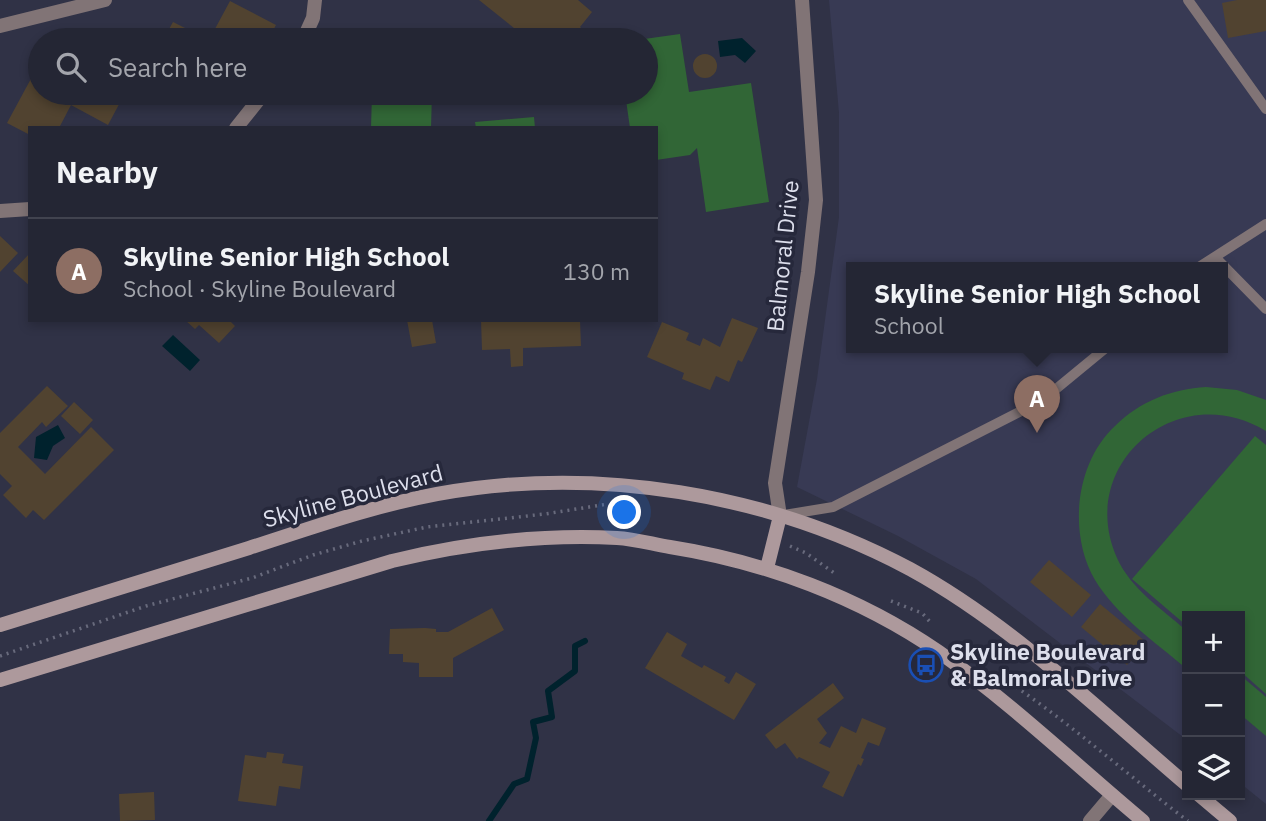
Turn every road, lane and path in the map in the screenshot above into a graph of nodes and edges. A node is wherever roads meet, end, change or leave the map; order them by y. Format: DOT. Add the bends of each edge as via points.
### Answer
graph roads {
  1 [pos="105,0"];
  2 [pos="315,0"];
  3 [pos="802,0"];
  4 [pos="1188,0"];
  5 [pos="0,26"];
  6 [pos="308,28"];
  7 [pos="254,105"];
  8 [pos="1266,109"];
  9 [pos="238,126"];
  10 [pos="28,209"];
  11 [pos="0,211"];
  12 [pos="1266,224"];
  13 [pos="1215,257"];
  14 [pos="1207,262"];
  15 [pos="1220,262"];
  16 [pos="1228,270"];
  17 [pos="1266,309"];
  18 [pos="1100,353"];
  19 [pos="780,516"];
  20 [pos="767,568"];
  21 [pos="0,625"];
  22 [pos="0,680"];
  23 [pos="1182,781"];
  24 [pos="1112,795"];
  25 [pos="1205,800"];
  26 [pos="1090,821"];
  27 [pos="1143,821"];
  28 [pos="1230,821"];
  1 -- 5 [label="street"];
  2 -- 6 [label="street"];
  3 -- 19 [label="street, Balmoral Drive" via="816,200 775,483"];
  4 -- 8 [label="lane"];
  7 -- 9 [label="street"];
  10 -- 11 [label="street"];
  12 -- 13 [label="lane"];
  13 -- 14 [label="lane"];
  13 -- 15 [label="lane"];
  16 -- 17 [label="lane"];
  18 -- 19 [label="lane" via="1056,389 996,424 833,507"];
  19 -- 20 [label="main road"];
  19 -- 21 [label="main road, Skyline Boulevard" via="710,497 602,484 495,486 437,494 351,516"];
  19 -- 23 [label="main road, Skyline Boulevard" via="842,537 911,570 968,605 1031,652"];
  20 -- 22 [label="main road" via="619,538 500,541 446,548 379,564"];
  20 -- 24 [label="main road" via="856,604 937,651"];
  24 -- 26 [label="street"];
  24 -- 27 [label="main road"];
  25 -- 28 [label="main road"];
}
